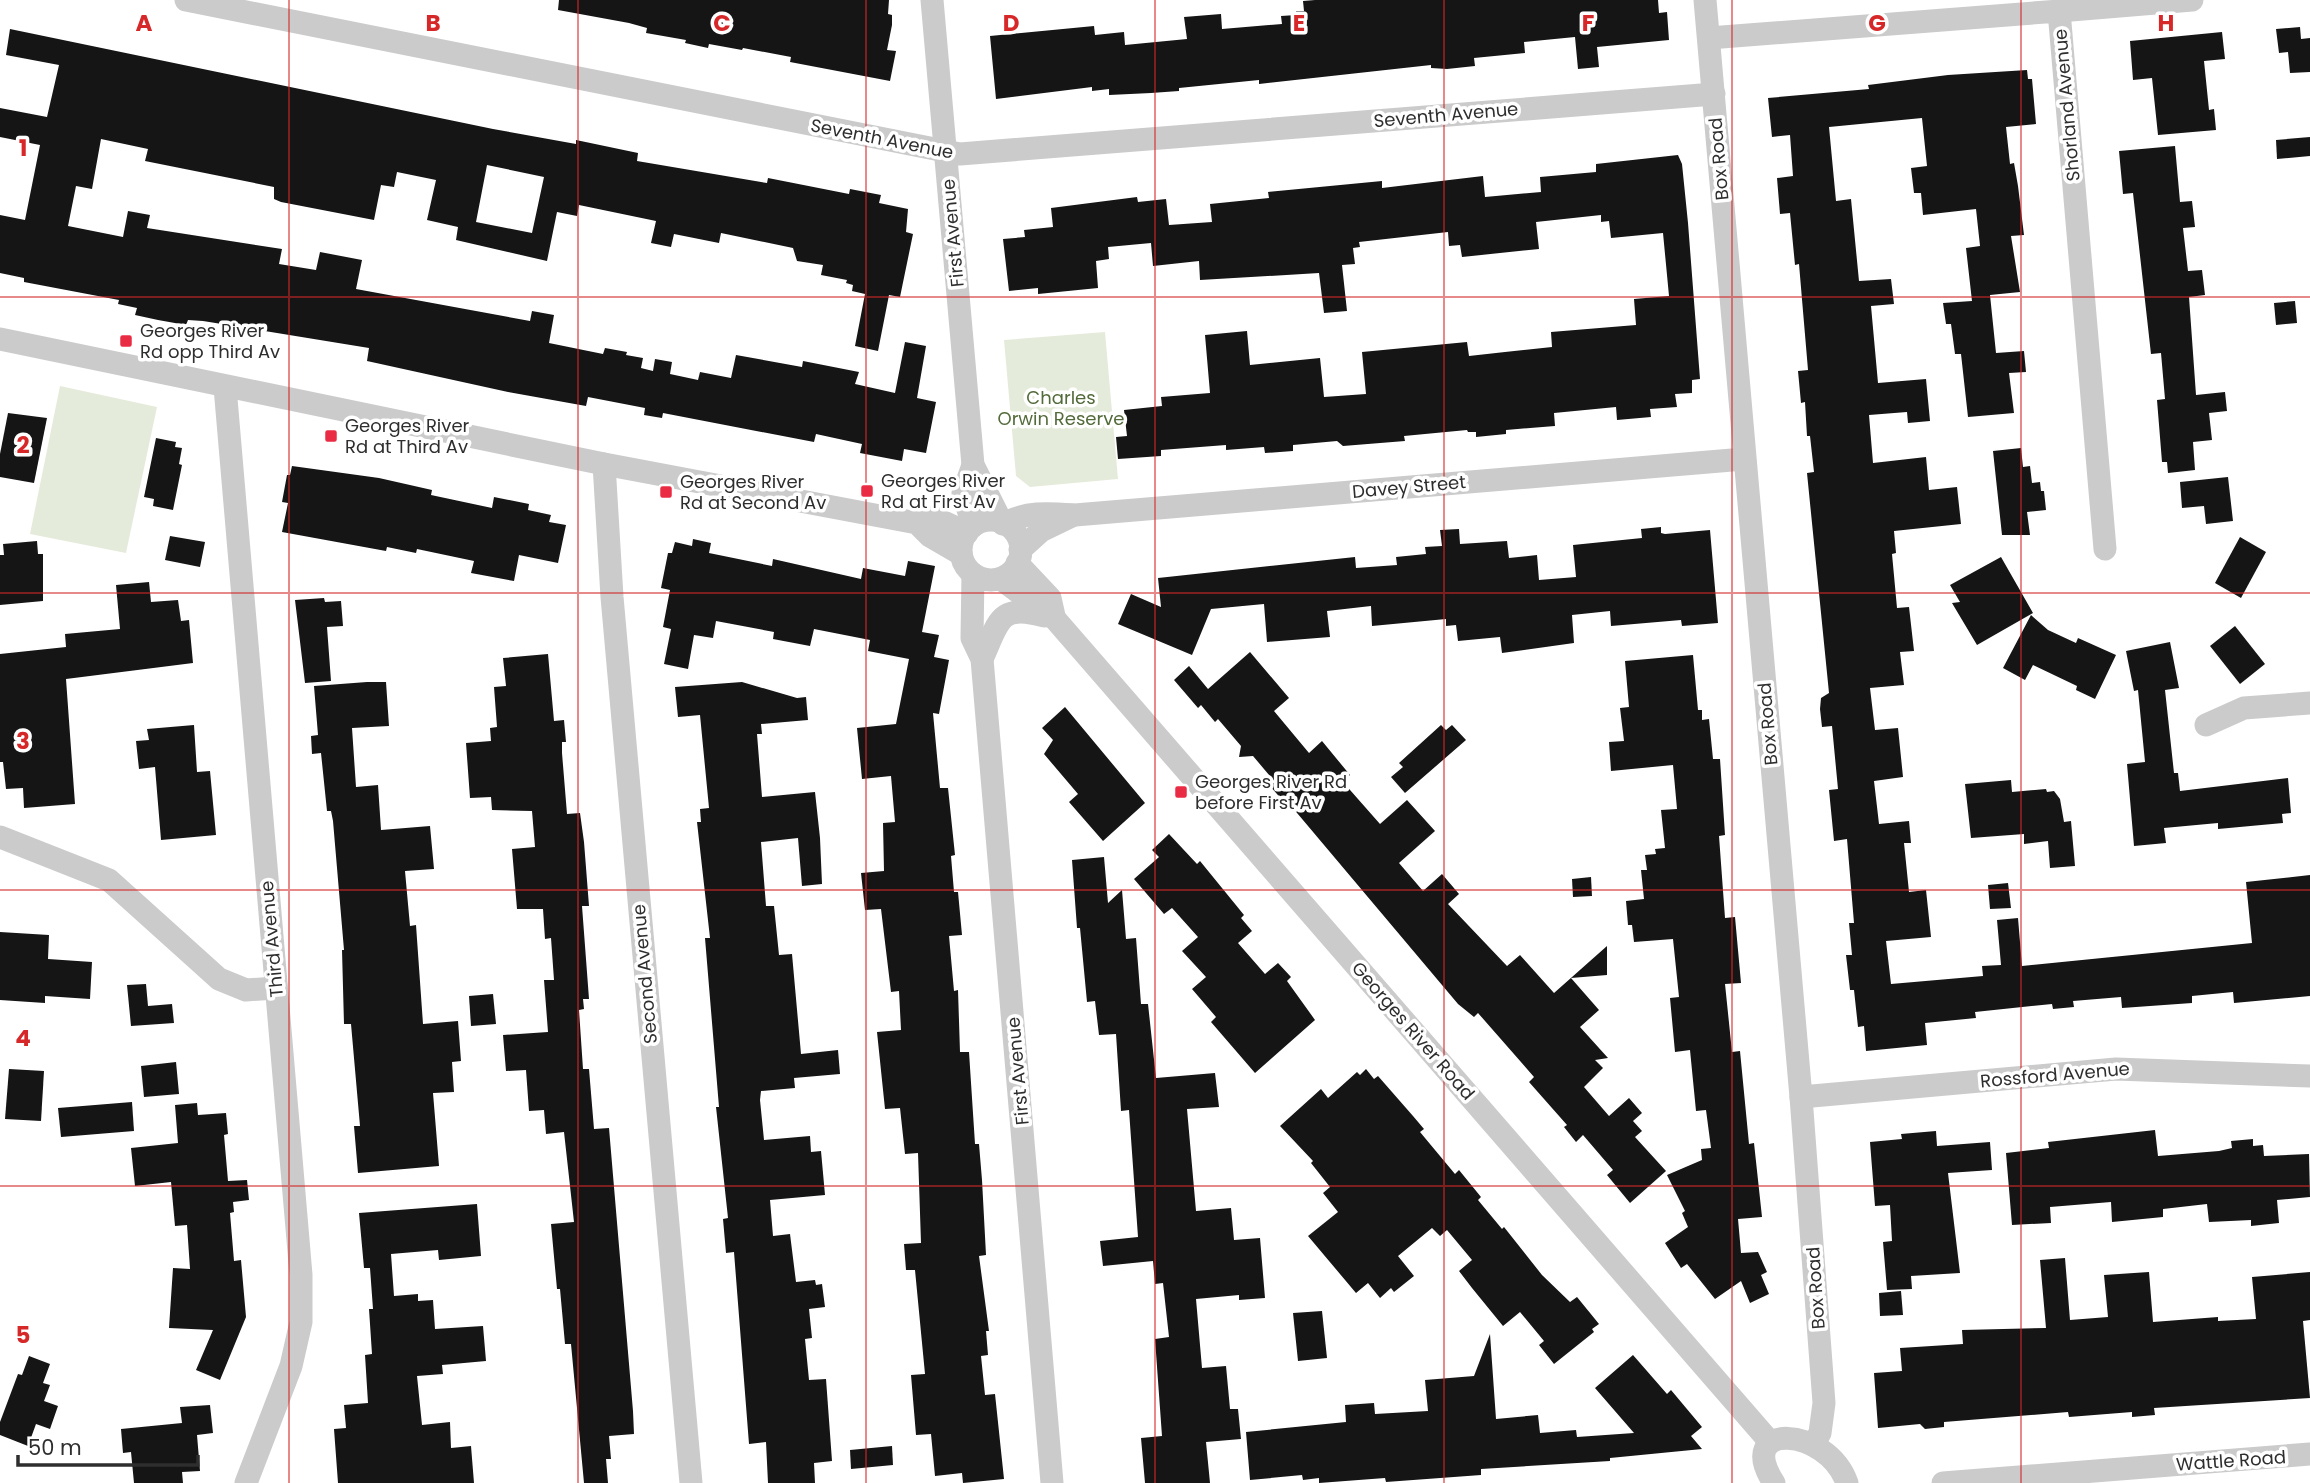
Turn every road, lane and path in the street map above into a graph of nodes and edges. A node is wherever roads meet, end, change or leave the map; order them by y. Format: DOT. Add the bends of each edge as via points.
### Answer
graph roads {
  1 [pos="186,0"];
  2 [pos="932,0"];
  3 [pos="1706,0"];
  4 [pos="2192,0"];
  5 [pos="2059,11"];
  6 [pos="1709,38"];
  7 [pos="1714,94"];
  8 [pos="946,153"];
  9 [pos="0,339"];
  10 [pos="225,387"];
  11 [pos="1744,459"];
  12 [pos="604,464"];
  13 [pos="973,466"];
  14 [pos="963,493"];
  15 [pos="1075,515"];
  16 [pos="925,520"];
  17 [pos="1002,523"];
  18 [pos="967,538"];
  19 [pos="2105,549"];
  20 [pos="1013,564"];
  21 [pos="973,574"];
  22 [pos="1055,619"];
  23 [pos="982,659"];
  24 [pos="2310,703"];
  25 [pos="2206,725"];
  26 [pos="0,837"];
  27 [pos="276,988"];
  28 [pos="2310,1076"];
  29 [pos="1801,1097"];
  30 [pos="1770,1443"];
  31 [pos="1813,1445"];
  32 [pos="2310,1454"];
  33 [pos="1771,1482"];
  34 [pos="246,1483"];
  35 [pos="691,1483"];
  36 [pos="1052,1483"];
  37 [pos="1847,1483"];
  38 [pos="1943,1483"];
  1 -- 8 [label="street, Seventh Avenue"];
  2 -- 8 [label="street, First Avenue"];
  3 -- 6 [label="street, Box Road"];
  4 -- 5 [label="street"];
  5 -- 6 [label="street, Shorland Avenue"];
  5 -- 19 [label="street, Shorland Avenue"];
  6 -- 7 [label="street, Box Road"];
  7 -- 8 [label="street, Seventh Avenue"];
  7 -- 11 [label="street, Box Road"];
  8 -- 13 [label="street, First Avenue"];
  9 -- 10 [label="street"];
  10 -- 12 [label="street"];
  10 -- 27 [label="street, Third Avenue"];
  11 -- 15 [label="street, Davey Street"];
  11 -- 29 [label="street, Box Road"];
  12 -- 16 [label="street"];
  12 -- 35 [label="street, Second Avenue"];
  13 -- 14 [label="street, First Avenue"];
  13 -- 17 [label="street, First Avenue"];
  14 -- 16 [label="street"];
  14 -- 18 [label="street"];
  15 -- 17 [label="street, Davey Street" via="1034,513"];
  15 -- 20 [label="street, Davey Street" via="1041,531"];
  16 -- 18 [label="street" via="930,536"];
  17 -- 18 [label="street" via="987,521"];
  17 -- 20 [label="street" via="1017,537"];
  18 -- 21 [label="street"];
  20 -- 21 [label="street" via="991,580"];
  20 -- 22 [label="street, Georges River Road" via="1050,598"];
  21 -- 23 [label="street, First Avenue" via="972,638"];
  22 -- 23 [label="street, First Avenue" via="1024,610 1004,615"];
  22 -- 30 [label="street, Georges River Road"];
  23 -- 36 [label="street, First Avenue"];
  24 -- 25 [label="street" via="2244,708"];
  26 -- 27 [label="street" via="109,880 219,979 246,990"];
  27 -- 34 [label="street, Third Avenue" via="301,1275 301,1322 291,1366"];
  28 -- 29 [label="street, Rossford Avenue" via="2116,1069"];
  29 -- 31 [label="street, Box Road" via="1824,1403 1820,1433"];
  30 -- 31 [label="street" via="1784,1437"];
  30 -- 33 [label="street" via="1765,1461"];
  31 -- 37 [label="street" via="1833,1460"];
  32 -- 38 [label="street, Wattle Road"];
}
